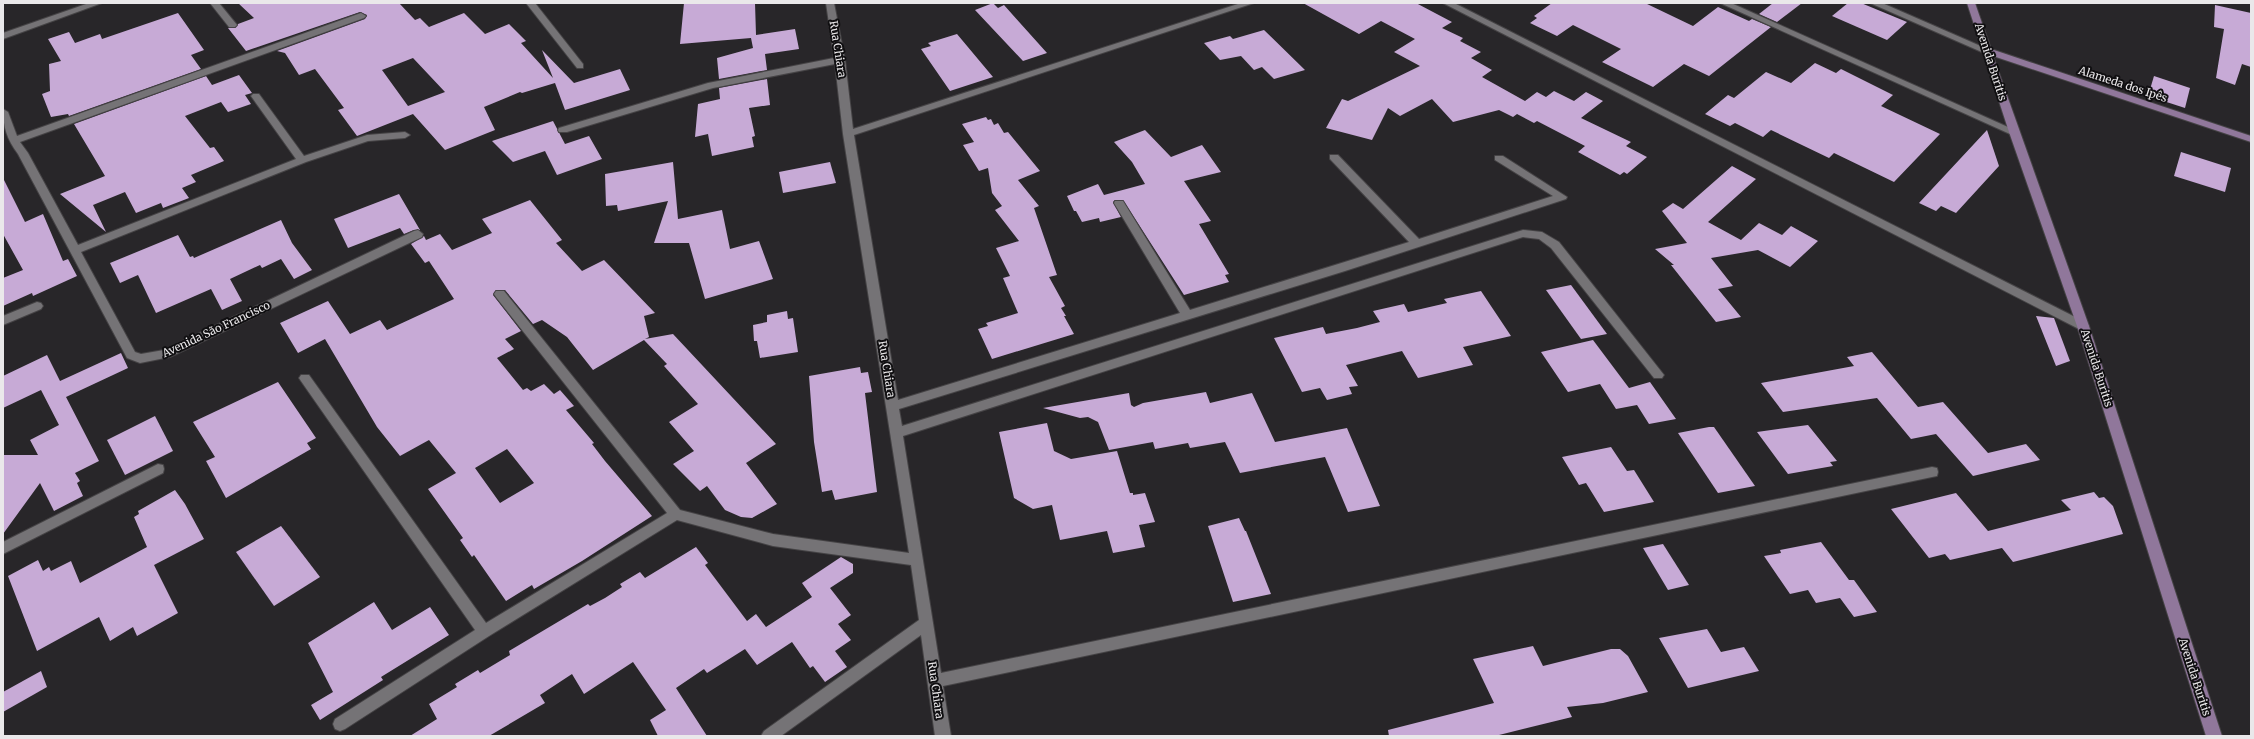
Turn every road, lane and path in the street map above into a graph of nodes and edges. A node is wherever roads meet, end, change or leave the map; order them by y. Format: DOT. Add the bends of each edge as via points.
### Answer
graph roads {
  1 [pos="98,3"];
  2 [pos="214,3"];
  3 [pos="530,3"];
  4 [pos="830,3"];
  5 [pos="1250,3"];
  6 [pos="1446,3"];
  7 [pos="1724,3"];
  8 [pos="1874,3"];
  9 [pos="1971,3"];
  10 [pos="361,16"];
  11 [pos="232,25"];
  12 [pos="3,36"];
  13 [pos="1987,51"];
  14 [pos="840,60"];
  15 [pos="580,66"];
  16 [pos="256,96"];
  17 [pos="3,112"];
  18 [pos="563,130"];
  19 [pos="2014,132"];
  20 [pos="848,134"];
  21 [pos="405,136"];
  22 [pos="2251,139"];
  23 [pos="14,141"];
  24 [pos="1334,157"];
  25 [pos="1499,158"];
  26 [pos="302,160"];
  27 [pos="1119,203"];
  28 [pos="418,234"];
  29 [pos="1417,244"];
  30 [pos="76,250"];
  31 [pos="500,294"];
  32 [pos="37,306"];
  33 [pos="1187,315"];
  34 [pos="3,321"];
  35 [pos="2083,326"];
  36 [pos="1658,375"];
  37 [pos="305,378"];
  38 [pos="893,406"];
  39 [pos="897,433"];
  40 [pos="158,469"];
  41 [pos="1932,472"];
  42 [pos="676,514"];
  43 [pos="3,548"];
  44 [pos="916,560"];
  45 [pos="926,623"];
  46 [pos="484,632"];
  47 [pos="935,681"];
  48 [pos="340,724"];
  49 [pos="769,736"];
  50 [pos="943,736"];
  51 [pos="2214,736"];
  1 -- 12 [label="street"];
  2 -- 11 [label="street"];
  3 -- 15 [label="street"];
  4 -- 14 [label="street, Rua Chiara"];
  5 -- 20 [label="street"];
  6 -- 35 [label="street"];
  7 -- 19 [label="street"];
  8 -- 13 [label="street"];
  9 -- 13 [label="street, Avenida Buritis"];
  10 -- 23 [label="street"];
  13 -- 19 [label="street, Avenida Buritis"];
  13 -- 22 [label="street, Alameda dos Ipês"];
  14 -- 18 [label="street" via="711,85"];
  14 -- 20 [label="street, Rua Chiara"];
  16 -- 26 [label="street"];
  17 -- 23 [label="street, Avenida São Francisco"];
  19 -- 35 [label="street, Avenida Buritis"];
  20 -- 38 [label="street, Rua Chiara"];
  21 -- 26 [label="street" via="367,138"];
  23 -- 30 [label="street, Avenida São Francisco"];
  24 -- 29 [label="street"];
  25 -- 29 [label="street" via="1562,197"];
  26 -- 30 [label="street"];
  27 -- 33 [label="street"];
  28 -- 30 [label="street, Avenida São Francisco" via="166,354 140,359 131,355"];
  29 -- 33 [label="street"];
  31 -- 42 [label="street"];
  32 -- 34 [label="street"];
  33 -- 38 [label="street"];
  35 -- 51 [label="street, Avenida Buritis"];
  36 -- 39 [label="street" via="1555,245 1546,238 1527,233"];
  37 -- 46 [label="street"];
  38 -- 39 [label="street, Rua Chiara"];
  39 -- 44 [label="street, Rua Chiara"];
  40 -- 43 [label="street"];
  41 -- 47 [label="street"];
  42 -- 44 [label="street" via="773,540"];
  42 -- 46 [label="street"];
  44 -- 45 [label="street, Rua Chiara"];
  45 -- 47 [label="street, Rua Chiara"];
  45 -- 49 [label="street"];
  46 -- 48 [label="street"];
  47 -- 50 [label="street, Rua Chiara"];
}
